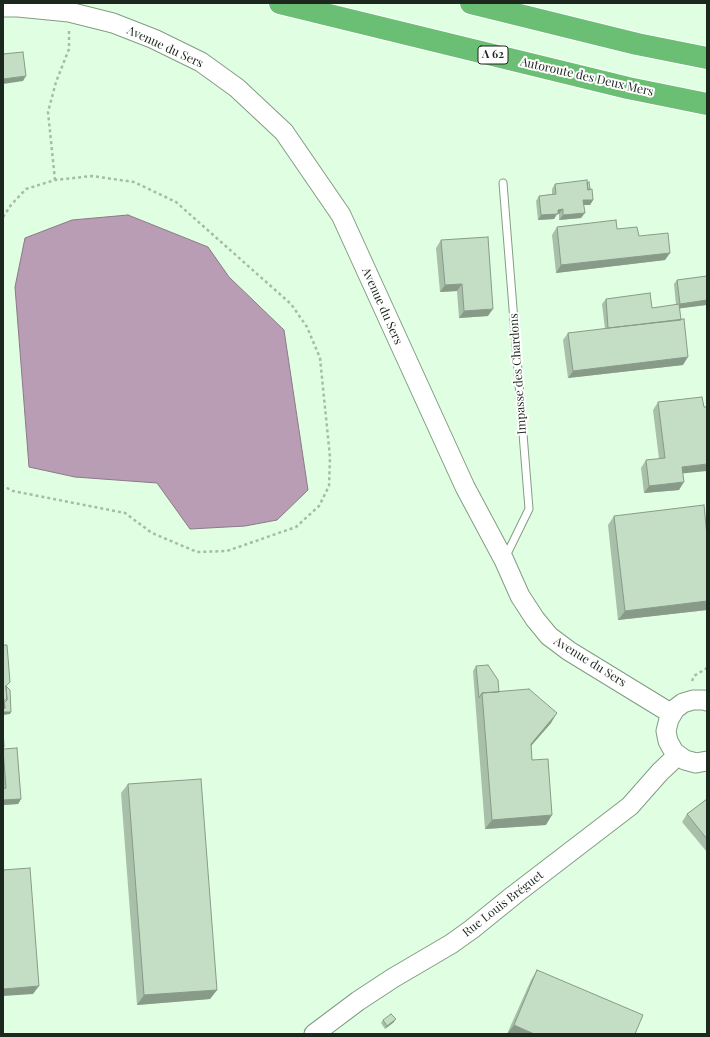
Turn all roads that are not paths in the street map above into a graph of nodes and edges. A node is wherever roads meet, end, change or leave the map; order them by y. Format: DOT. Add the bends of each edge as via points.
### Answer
graph roads {
  1 [pos="280,3"];
  2 [pos="471,3"];
  3 [pos="3,7"];
  4 [pos="707,58"];
  5 [pos="707,104"];
  6 [pos="503,183"];
  7 [pos="504,560"];
  8 [pos="707,701"];
  9 [pos="672,714"];
  10 [pos="678,755"];
  11 [pos="707,761"];
  12 [pos="314,1034"];
  1 -- 5 [label="highway, Autoroute des Deux Mers / A 62" via="621,86"];
  2 -- 4 [label="highway" via="637,44"];
  3 -- 7 [label="street, Avenue du Sers" via="69,12 114,23 154,39 201,62 238,88 284,132 341,215 465,487"];
  6 -- 7 [label="lane, Impasse des Chardons" via="529,509"];
  7 -- 9 [label="street, Avenue du Sers" via="520,596 548,636"];
  8 -- 9 [label="street" via="693,700 683,703"];
  9 -- 10 [label="street" via="666,730 668,741"];
  10 -- 11 [label="street" via="696,763"];
  10 -- 12 [label="street, Rue Louis Bréguet" via="630,806 472,929 358,1001"];
}
